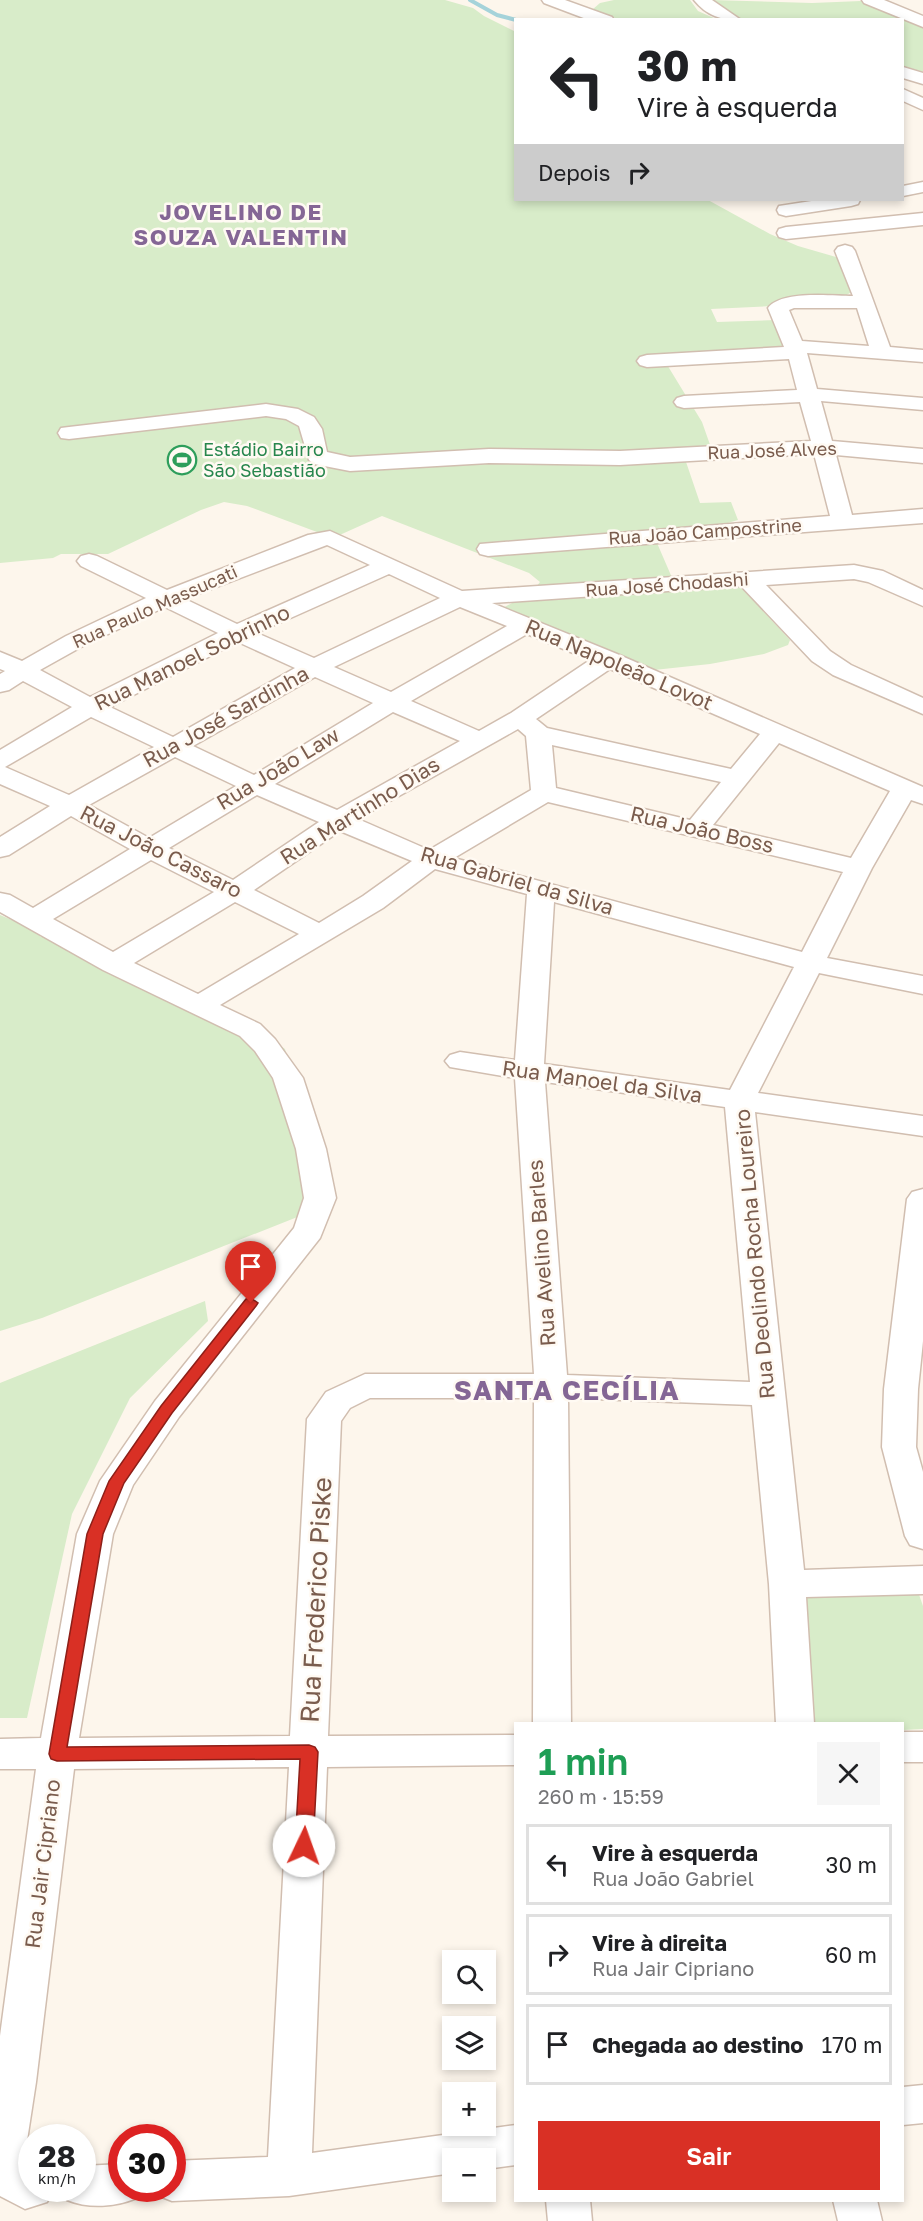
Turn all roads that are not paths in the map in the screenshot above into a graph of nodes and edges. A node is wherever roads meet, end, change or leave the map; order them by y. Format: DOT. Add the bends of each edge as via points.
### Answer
graph roads {
  1 [pos="550,0"];
  2 [pos="702,0"];
  3 [pos="870,0"];
  4 [pos="923,2"];
  5 [pos="893,9"];
  6 [pos="600,18"];
  7 [pos="729,18"];
  8 [pos="923,22"];
  9 [pos="904,72"];
  10 [pos="923,79"];
  11 [pos="904,95"];
  12 [pos="923,105"];
  13 [pos="923,187"];
  14 [pos="904,191"];
  15 [pos="844,201"];
  16 [pos="786,210"];
  17 [pos="923,219"];
  18 [pos="786,232"];
  19 [pos="845,251"];
  20 [pos="865,302"];
  21 [pos="795,349"];
  22 [pos="881,352"];
  23 [pos="923,356"];
  24 [pos="647,361"];
  25 [pos="809,395"];
  26 [pos="684,402"];
  27 [pos="923,404"];
  28 [pos="69,433"];
  29 [pos="822,447"];
  30 [pos="923,456"];
  31 [pos="923,516"];
  32 [pos="843,521"];
  33 [pos="316,540"];
  34 [pos="488,549"];
  35 [pos="89,561"];
  36 [pos="390,565"];
  37 [pos="748,580"];
  38 [pos="459,598"];
  39 [pos="163,599"];
  40 [pos="923,599"];
  41 [pos="526,625"];
  42 [pos="237,633"];
  43 [pos="608,659"];
  44 [pos="11,664"];
  45 [pos="315,667"];
  46 [pos="0,685"];
  47 [pos="393,701"];
  48 [pos="90,707"];
  49 [pos="923,707"];
  50 [pos="529,726"];
  51 [pos="775,732"];
  52 [pos="478,740"];
  53 [pos="174,747"];
  54 [pos="0,761"];
  55 [pos="0,774"];
  56 [pos="736,778"];
  57 [pos="253,784"];
  58 [pos="914,792"];
  59 [pos="544,793"];
  60 [pos="70,805"];
  61 [pos="340,819"];
  62 [pos="697,828"];
  63 [pos="148,848"];
  64 [pos="0,849"];
  65 [pos="430,860"];
  66 [pos="859,868"];
  67 [pos="235,891"];
  68 [pos="541,891"];
  69 [pos="0,901"];
  70 [pos="34,919"];
  71 [pos="320,934"];
  72 [pos="811,963"];
  73 [pos="113,964"];
  74 [pos="923,985"];
  75 [pos="201,1004"];
  76 [pos="460,1061"];
  77 [pos="529,1070"];
  78 [pos="739,1102"];
  79 [pos="923,1126"];
  80 [pos="923,1199"];
  81 [pos="551,1386"];
  82 [pos="768,1394"];
  83 [pos="923,1536"];
  84 [pos="923,1580"];
  85 [pos="788,1584"];
  86 [pos="552,1722"];
  87 [pos="795,1722"];
  88 [pos="904,1747"];
  89 [pos="923,1747"];
  90 [pos="514,1750"];
  91 [pos="309,1752"];
  92 [pos="0,1754"];
  93 [pos="57,1754"];
  94 [pos="923,2104"];
  95 [pos="904,2106"];
  96 [pos="514,2145"];
  97 [pos="17,2174"];
  98 [pos="289,2176"];
  99 [pos="186,2180"];
  100 [pos="568,2202"];
  101 [pos="855,2202"];
  102 [pos="570,2221"];
  103 [pos="860,2221"];
  1 -- 6 [label="street"];
  2 -- 7 [label="street"];
  3 -- 5 [label="street"];
  4 -- 5 [label="street"];
  5 -- 8 [label="street"];
  9 -- 10 [label="street"];
  11 -- 12 [label="street"];
  13 -- 14 [label="street"];
  15 -- 16 [label="street"];
  17 -- 18 [label="street"];
  19 -- 20 [label="street"];
  20 -- 21 [label="street" via="791,302 780,306"];
  20 -- 22 [label="street"];
  21 -- 22 [label="street"];
  21 -- 24 [label="street"];
  21 -- 25 [label="street"];
  22 -- 23 [label="street"];
  25 -- 26 [label="street"];
  25 -- 27 [label="street"];
  25 -- 29 [label="street"];
  28 -- 29 [label="street, Rua José Alves" via="266,410 304,420 311,429 316,455 350,464 489,456 620,458"];
  29 -- 30 [label="street, Rua José Alves"];
  29 -- 32 [label="street"];
  31 -- 32 [label="street, Rua João Campostrine"];
  32 -- 34 [label="street, Rua João Campostrine"];
  33 -- 36 [label="street, Rua Napoleão Lovot" via="337,540"];
  33 -- 39 [label="street, Rua Paulo Massucati"];
  35 -- 39 [label="street"];
  36 -- 38 [label="street, Rua Napoleão Lovot"];
  36 -- 42 [label="street, Rua Manoel Sobrinho"];
  37 -- 38 [label="street, Rua José Chodashi"];
  37 -- 40 [label="street, Rua José Chodashi" via="854,572 875,576"];
  37 -- 49 [label="street" via="821,657"];
  38 -- 41 [label="street, Rua Napoleão Lovot"];
  38 -- 45 [label="street, Rua José Sardinha"];
  39 -- 42 [label="street"];
  39 -- 44 [label="street, Rua Paulo Massucati"];
  41 -- 43 [label="street, Rua Napoleão Lovot"];
  41 -- 47 [label="street, Rua João Law"];
  42 -- 45 [label="street"];
  42 -- 48 [label="street, Rua Manoel Sobrinho"];
  43 -- 50 [label="street, Rua Martinho Dias"];
  43 -- 51 [label="street, Rua Napoleão Lovot"];
  44 -- 46 [label="street, Rua Paulo Massucati"];
  44 -- 48 [label="street, Rua Gabriel da Silva"];
  45 -- 47 [label="street"];
  45 -- 53 [label="street, Rua José Sardinha"];
  47 -- 52 [label="street"];
  47 -- 57 [label="street, Rua João Law"];
  48 -- 53 [label="street, Rua Gabriel da Silva"];
  48 -- 54 [label="street, Rua Manoel Sobrinho"];
  50 -- 52 [label="street, Rua Martinho Dias"];
  50 -- 56 [label="street"];
  50 -- 59 [label="street"];
  51 -- 56 [label="street"];
  51 -- 58 [label="street, Rua Napoleão Lovot"];
  52 -- 61 [label="street, Rua Martinho Dias"];
  53 -- 57 [label="street, Rua Gabriel da Silva"];
  53 -- 60 [label="street, Rua José Sardinha"];
  55 -- 60 [label="street, Rua João Cassaro"];
  56 -- 62 [label="street"];
  57 -- 61 [label="street, Rua Gabriel da Silva"];
  57 -- 63 [label="street, Rua João Law"];
  58 -- 66 [label="street, Rua Deolindo Rocha Loureiro"];
  59 -- 62 [label="street, Rua João Boss"];
  59 -- 65 [label="street"];
  60 -- 63 [label="street, Rua João Cassaro"];
  60 -- 64 [label="street, Rua José Sardinha"];
  61 -- 65 [label="street, Rua Gabriel da Silva"];
  61 -- 67 [label="street, Rua Martinho Dias"];
  62 -- 66 [label="street, Rua João Boss"];
  63 -- 67 [label="street, Rua João Cassaro"];
  63 -- 70 [label="street, Rua João Law"];
  65 -- 68 [label="street, Rua Gabriel da Silva"];
  65 -- 71 [label="street" via="373,902"];
  66 -- 72 [label="street, Rua Deolindo Rocha Loureiro"];
  67 -- 71 [label="street, Rua João Cassaro"];
  67 -- 73 [label="street, Rua Martinho Dias"];
  68 -- 72 [label="street, Rua Gabriel da Silva"];
  68 -- 77 [label="street, Rua Avelino Barles"];
  69 -- 70 [label="street, Rua Jair Cipriano"];
  70 -- 73 [label="street, Rua Jair Cipriano"];
  71 -- 75 [label="street"];
  72 -- 74 [label="street, Rua Gabriel da Silva"];
  72 -- 78 [label="street, Rua Deolindo Rocha Loureiro"];
  73 -- 75 [label="street, Rua Jair Cipriano"];
  75 -- 93 [label="street, Rua Jair Cipriano" via="250,1030 288,1078 311,1149 320,1198 309,1231 167,1410 117,1481 95,1534"];
  76 -- 77 [label="street, Rua Manoel da Silva"];
  77 -- 78 [label="street, Rua Manoel da Silva"];
  77 -- 81 [label="street, Rua Avelino Barles"];
  78 -- 79 [label="street, Rua Manoel da Silva"];
  78 -- 82 [label="street, Rua Deolindo Rocha Loureiro"];
  80 -- 83 [label="street" via="901,1389 899,1447"];
  81 -- 82 [label="street"];
  81 -- 86 [label="street, Rua Avelino Barles"];
  81 -- 91 [label="street, Rua Frederico Piske" via="365,1386 338,1401 324,1419"];
  82 -- 85 [label="street, Rua Deolindo Rocha Loureiro"];
  84 -- 85 [label="street"];
  85 -- 87 [label="street, Rua Deolindo Rocha Loureiro"];
  88 -- 89 [label="street"];
  90 -- 91 [label="street"];
  91 -- 93 [label="street"];
  91 -- 98 [label="street, Rua Frederico Piske"];
  92 -- 93 [label="street"];
  93 -- 97 [label="street, Rua Jair Cipriano" via="15,2082"];
  94 -- 95 [label="street"];
  96 -- 98 [label="street"];
  98 -- 99 [label="street"];
  100 -- 102 [label="street"];
  101 -- 103 [label="street"];
}
